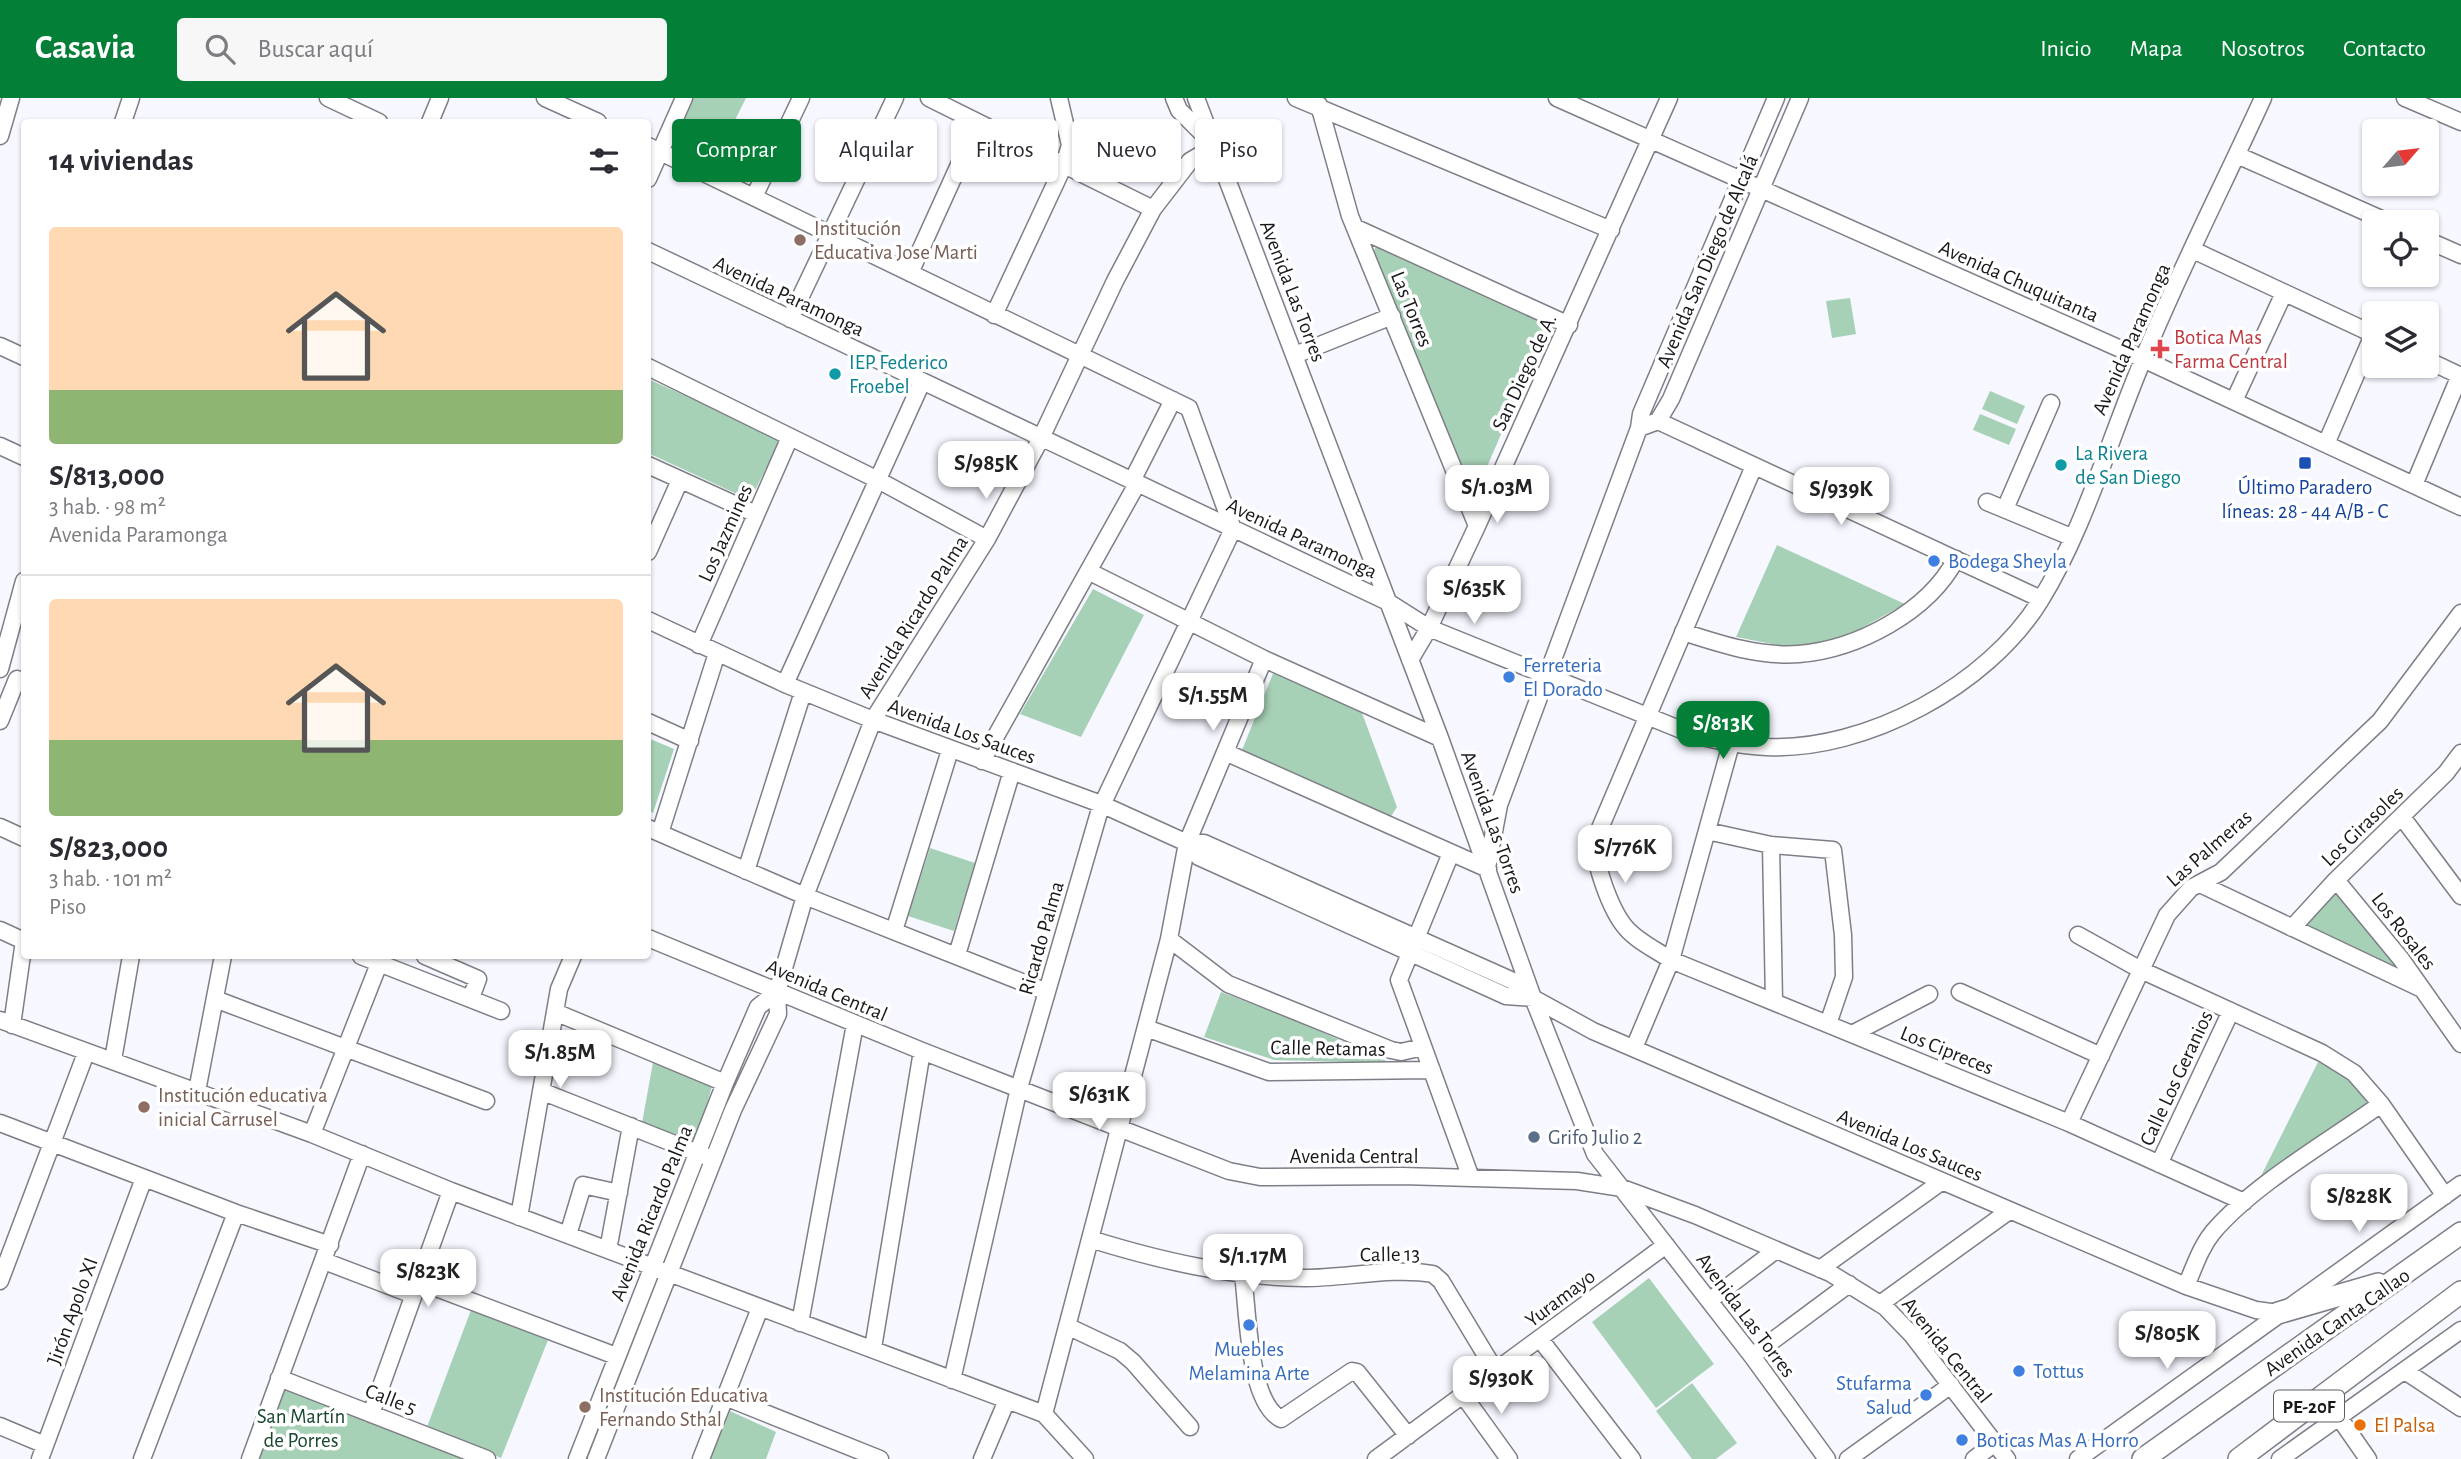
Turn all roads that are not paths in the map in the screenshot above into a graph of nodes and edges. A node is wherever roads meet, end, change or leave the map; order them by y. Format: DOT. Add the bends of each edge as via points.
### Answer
graph roads {
  1 [pos="11,98"];
  2 [pos="131,98"];
  3 [pos="328,98"];
  4 [pos="440,98"];
  5 [pos="545,98"];
  6 [pos="684,98"];
  7 [pos="801,98"];
  8 [pos="895,98"];
  9 [pos="929,98"];
  10 [pos="1059,98"];
  11 [pos="1174,98"];
  12 [pos="1196,98"];
  13 [pos="1296,98"];
  14 [pos="1557,98"];
  15 [pos="1670,98"];
  16 [pos="1776,98"];
  17 [pos="1800,98"];
  18 [pos="2263,98"];
  19 [pos="2405,98"];
  20 [pos="1319,105"];
  21 [pos="346,115"];
  22 [pos="129,119"];
  23 [pos="365,119"];
  24 [pos="431,119"];
  25 [pos="591,119"];
  26 [pos="970,119"];
  27 [pos="1204,119"];
  28 [pos="2461,122"];
  29 [pos="1195,126"];
  30 [pos="0,136"];
  31 [pos="1651,139"];
  32 [pos="654,149"];
  33 [pos="2237,155"];
  34 [pos="1195,158"];
  35 [pos="1058,162"];
  36 [pos="1064,165"];
  37 [pos="1741,181"];
  38 [pos="951,182"];
  39 [pos="1229,182"];
  40 [pos="1760,190"];
  41 [pos="754,197"];
  42 [pos="1153,209"];
  43 [pos="2362,210"];
  44 [pos="1356,228"];
  45 [pos="1611,230"];
  46 [pos="830,234"];
  47 [pos="2439,245"];
  48 [pos="2193,250"];
  49 [pos="651,252"];
  50 [pos="2461,255"];
  51 [pos="910,273"];
  52 [pos="2284,293"];
  53 [pos="995,315"];
  54 [pos="1392,316"];
  55 [pos="790,319"];
  56 [pos="1569,325"];
  57 [pos="2362,329"];
  58 [pos="0,346"];
  59 [pos="1295,355"];
  60 [pos="21,356"];
  61 [pos="1080,357"];
  62 [pos="2143,359"];
  63 [pos="2362,362"];
  64 [pos="2439,365"];
  65 [pos="651,368"];
  66 [pos="2461,375"];
  67 [pos="922,382"];
  68 [pos="1173,400"];
  69 [pos="2234,401"];
  70 [pos="2050,403"];
  71 [pos="1658,421"];
  72 [pos="1639,428"];
  73 [pos="790,437"];
  74 [pos="1041,438"];
  75 [pos="2326,444"];
  76 [pos="0,446"];
  77 [pos="21,456"];
  78 [pos="651,466"];
  79 [pos="1754,466"];
  80 [pos="680,480"];
  81 [pos="878,480"];
  82 [pos="1135,482"];
  83 [pos="2414,485"];
  84 [pos="1987,502"];
  85 [pos="2461,508"];
  86 [pos="2005,509"];
  87 [pos="756,514"];
  88 [pos="1477,526"];
  89 [pos="1233,529"];
  90 [pos="2071,537"];
  91 [pos="987,539"];
  92 [pos="651,545"];
  93 [pos="1956,559"];
  94 [pos="1090,572"];
  95 [pos="21,592"];
  96 [pos="2041,599"];
  97 [pos="1388,602"];
  98 [pos="2461,612"];
  99 [pos="651,621"];
  100 [pos="1188,621"];
  101 [pos="1429,628"];
  102 [pos="1682,632"];
  103 [pos="699,645"];
  104 [pos="717,653"];
  105 [pos="1264,659"];
  106 [pos="1410,660"];
  107 [pos="0,671"];
  108 [pos="1548,676"];
  109 [pos="21,681"];
  110 [pos="785,684"];
  111 [pos="803,692"];
  112 [pos="1646,716"];
  113 [pos="873,720"];
  114 [pos="0,721"];
  115 [pos="651,723"];
  116 [pos="1440,738"];
  117 [pos="690,741"];
  118 [pos="1731,744"];
  119 [pos="950,750"];
  120 [pos="1225,752"];
  121 [pos="2461,753"];
  122 [pos="982,761"];
  123 [pos="1012,771"];
  124 [pos="1101,804"];
  125 [pos="2402,817"];
  126 [pos="0,827"];
  127 [pos="654,831"];
  128 [pos="1707,831"];
  129 [pos="21,837"];
  130 [pos="1187,843"];
  131 [pos="1771,845"];
  132 [pos="1451,853"];
  133 [pos="1488,869"];
  134 [pos="746,871"];
  135 [pos="2336,880"];
  136 [pos="2200,884"];
  137 [pos="805,896"];
  138 [pos="2461,896"];
  139 [pos="2292,928"];
  140 [pos="0,930"];
  141 [pos="894,932"];
  142 [pos="2078,935"];
  143 [pos="651,939"];
  144 [pos="1169,939"];
  145 [pos="21,940"];
  146 [pos="1411,947"];
  147 [pos="21,954"];
  148 [pos="957,955"];
  149 [pos="130,959"];
  150 [pos="222,959"];
  151 [pos="381,959"];
  152 [pos="432,959"];
  153 [pos="572,959"];
  154 [pos="1671,960"];
  155 [pos="2141,970"];
  156 [pos="2422,989"];
  157 [pos="777,992"];
  158 [pos="1047,992"];
  159 [pos="1960,992"];
  160 [pos="1929,994"];
  161 [pos="471,998"];
  162 [pos="1533,998"];
  163 [pos="215,999"];
  164 [pos="1774,1002"];
  165 [pos="501,1011"];
  166 [pos="2231,1011"];
  167 [pos="555,1012"];
  168 [pos="6,1022"];
  169 [pos="855,1024"];
  170 [pos="1828,1024"];
  171 [pos="1146,1028"];
  172 [pos="1852,1034"];
  173 [pos="2461,1044"];
  174 [pos="1423,1047"];
  175 [pos="345,1048"];
  176 [pos="1634,1048"];
  177 [pos="922,1051"];
  178 [pos="86,1053"];
  179 [pos="2101,1056"];
  180 [pos="113,1060"];
  181 [pos="1432,1070"];
  182 [pos="725,1083"];
  183 [pos="1019,1088"];
  184 [pos="197,1091"];
  185 [pos="541,1091"];
  186 [pos="486,1101"];
  187 [pos="2381,1104"];
  188 [pos="2069,1123"];
  189 [pos="0,1124"];
  190 [pos="631,1126"];
  191 [pos="1120,1127"];
  192 [pos="312,1134"];
  193 [pos="53,1144"];
  194 [pos="362,1154"];
  195 [pos="706,1156"];
  196 [pos="2159,1164"];
  197 [pos="144,1178"];
  198 [pos="1471,1178"];
  199 [pos="1941,1182"];
  200 [pos="2461,1184"];
  201 [pos="1622,1188"];
  202 [pos="451,1191"];
  203 [pos="618,1192"];
  204 [pos="2445,1196"];
  205 [pos="2244,1202"];
  206 [pos="2009,1210"];
  207 [pos="236,1213"];
  208 [pos="519,1217"];
  209 [pos="2461,1233"];
  210 [pos="568,1235"];
  211 [pos="1090,1239"];
  212 [pos="330,1245"];
  213 [pos="1666,1245"];
  214 [pos="608,1250"];
  215 [pos="1776,1250"];
  216 [pos="324,1261"];
  217 [pos="652,1267"];
  218 [pos="1820,1269"];
  219 [pos="668,1272"];
  220 [pos="2406,1273"];
  221 [pos="1243,1275"];
  222 [pos="0,1281"];
  223 [pos="1849,1284"];
  224 [pos="2186,1286"];
  225 [pos="416,1288"];
  226 [pos="2461,1292"];
  227 [pos="1709,1301"];
  228 [pos="1880,1304"];
  229 [pos="760,1308"];
  230 [pos="2278,1313"];
  231 [pos="800,1323"];
  232 [pos="1067,1326"];
  233 [pos="2461,1330"];
  234 [pos="1540,1339"];
  235 [pos="873,1348"];
  236 [pos="616,1356"];
  237 [pos="1752,1356"];
  238 [pos="2405,1371"];
  239 [pos="1496,1372"];
  240 [pos="279,1378"];
  241 [pos="952,1380"];
  242 [pos="1951,1385"];
  243 [pos="1463,1395"];
  244 [pos="725,1397"];
  245 [pos="1007,1400"];
  246 [pos="2461,1408"];
  247 [pos="371,1414"];
  248 [pos="1044,1414"];
  249 [pos="2338,1416"];
  250 [pos="0,1426"];
  251 [pos="1190,1427"];
  252 [pos="1408,1436"];
  253 [pos="1995,1443"];
  254 [pos="42,1452"];
  255 [pos="479,1457"];
  256 [pos="874,1458"];
  257 [pos="142,1459"];
  258 [pos="250,1459"];
  259 [pos="578,1459"];
  260 [pos="596,1459"];
  261 [pos="701,1459"];
  262 [pos="982,1459"];
  263 [pos="1086,1459"];
  264 [pos="1376,1459"];
  265 [pos="1510,1459"];
  266 [pos="1632,1459"];
  267 [pos="1827,1459"];
  268 [pos="1848,1459"];
  269 [pos="1974,1459"];
  270 [pos="2007,1459"];
  271 [pos="2078,1459"];
  272 [pos="2143,1459"];
  273 [pos="2239,1459"];
  274 [pos="2280,1459"];
  275 [pos="2368,1459"];
  1 -- 30 [label="street"];
  2 -- 22 [label="street"];
  3 -- 21 [label="street"];
  4 -- 24 [label="street"];
  5 -- 25 [label="street"];
  6 -- 32 [label="street"];
  7 -- 41 [label="street"];
  8 -- 46 [label="street"];
  9 -- 26 [label="street"];
  10 -- 36 [label="street" via="1070,145"];
  11 -- 29 [label="street, Avenida Las Torres"];
  12 -- 27 [label="street, Avenida Las Torres"];
  13 -- 20 [label="street"];
  14 -- 31 [label="street, Avenida Chuquitanta"];
  15 -- 31 [label="street, San Diego de A."];
  16 -- 37 [label="street, Avenida San Diego de Alcalá"];
  17 -- 40 [label="street, Avenida San Diego de Alcalá"];
  18 -- 33 [label="street, Avenida Paramonga"];
  19 -- 28 [label="street"];
  20 -- 44 [label="street, Las Torres"];
  20 -- 45 [label="street"];
  21 -- 23 [label="street"];
  31 -- 37 [label="street, Avenida Chuquitanta"];
  31 -- 45 [label="street, San Diego de A."];
  32 -- 41 [label="street"];
  33 -- 43 [label="street"];
  33 -- 48 [label="street, Avenida Paramonga"];
  34 -- 42 [label="street, Avenida Ricardo Palma"];
  35 -- 36 [label="street"];
  36 -- 42 [label="street"];
  36 -- 53 [label="street"];
  37 -- 40 [label="street, Avenida Chuquitanta"];
  37 -- 72 [label="street, Avenida San Diego de Alcalá"];
  38 -- 51 [label="street"];
  39 -- 59 [label="street, Avenida Las Torres"];
  40 -- 62 [label="street, Avenida Chuquitanta"];
  40 -- 71 [label="street, Avenida San Diego de Alcalá"];
  41 -- 46 [label="street"];
  42 -- 61 [label="street, Avenida Ricardo Palma"];
  44 -- 54 [label="street, Las Torres"];
  44 -- 56 [label="street"];
  45 -- 56 [label="street, San Diego de A."];
  46 -- 51 [label="street"];
  46 -- 55 [label="street"];
  47 -- 50 [label="street"];
  48 -- 52 [label="street"];
  48 -- 62 [label="street, Avenida Paramonga"];
  49 -- 55 [label="street, Avenida Paramonga"];
  51 -- 53 [label="street"];
  52 -- 57 [label="street"];
  52 -- 69 [label="street"];
  53 -- 61 [label="street"];
  54 -- 59 [label="street"];
  54 -- 88 [label="street, Las Torres"];
  55 -- 67 [label="street, Avenida Paramonga"];
  56 -- 88 [label="street, San Diego de A."];
  58 -- 60 [label="street"];
  59 -- 97 [label="street, Avenida Las Torres"];
  61 -- 68 [label="street"];
  61 -- 74 [label="street, Avenida Ricardo Palma"];
  62 -- 69 [label="street, Avenida Chuquitanta"];
  62 -- 90 [label="street, Avenida Paramonga"];
  63 -- 75 [label="street"];
  64 -- 66 [label="street"];
  65 -- 73 [label="street"];
  66 -- 83 [label="street"];
  67 -- 74 [label="street, Avenida Paramonga"];
  67 -- 81 [label="street"];
  68 -- 82 [label="street"];
  68 -- 89 [label="street" via="1189,408"];
  69 -- 75 [label="street, Avenida Chuquitanta"];
  70 -- 86 [label="street"];
  71 -- 72 [label="street"];
  71 -- 79 [label="street"];
  72 -- 108 [label="street, Avenida San Diego de Alcalá"];
  73 -- 81 [label="street"];
  73 -- 87 [label="street, Los Jazmines"];
  74 -- 82 [label="street, Avenida Paramonga"];
  74 -- 91 [label="street, Avenida Ricardo Palma"];
  75 -- 83 [label="street, Avenida Chuquitanta"];
  76 -- 77 [label="street"];
  78 -- 80 [label="street"];
  79 -- 93 [label="street"];
  79 -- 102 [label="street"];
  80 -- 87 [label="street"];
  80 -- 92 [label="street"];
  81 -- 91 [label="street"];
  81 -- 110 [label="street"];
  82 -- 89 [label="street, Avenida Paramonga"];
  82 -- 94 [label="street"];
  83 -- 85 [label="street, Avenida Chuquitanta"];
  84 -- 86 [label="street"];
  86 -- 90 [label="street"];
  87 -- 103 [label="street, Los Jazmines"];
  88 -- 101 [label="street, San Diego de A."];
  89 -- 97 [label="street, Avenida Paramonga"];
  89 -- 100 [label="street, Ricardo Palma"];
  90 -- 96 [label="street, Avenida Paramonga"];
  91 -- 113 [label="street, Avenida Ricardo Palma"];
  93 -- 96 [label="street"];
  93 -- 102 [label="street" via="1931,594 1906,614 1831,647 1799,654 1766,652 1733,648"];
  94 -- 100 [label="street"];
  94 -- 122 [label="street"];
  95 -- 107 [label="street"];
  96 -- 118 [label="street, Avenida Paramonga" via="2022,627 1973,676 1870,731 1794,745"];
  97 -- 101 [label="street, Avenida Paramonga"];
  97 -- 106 [label="street, Avenida Las Torres"];
  98 -- 136 [label="street, Las Palmeras" via="2380,721 2221,872"];
  99 -- 103 [label="street, Avenida Los Sauces"];
  100 -- 105 [label="street"];
  100 -- 124 [label="street, Ricardo Palma"];
  101 -- 106 [label="street, San Diego de A."];
  101 -- 108 [label="street, Avenida Paramonga"];
  102 -- 112 [label="street"];
  103 -- 104 [label="street, Avenida Los Sauces"];
  104 -- 110 [label="street, Avenida Los Sauces"];
  104 -- 117 [label="street"];
  105 -- 116 [label="street"];
  105 -- 120 [label="street"];
  106 -- 116 [label="street, Avenida Las Torres"];
  107 -- 109 [label="street"];
  108 -- 112 [label="street, Avenida Paramonga"];
  108 -- 133 [label="street, Avenida San Diego de Alcalá" via="1499,805"];
  109 -- 114 [label="street"];
  110 -- 111 [label="street, Avenida Los Sauces"];
  111 -- 113 [label="street, Avenida Los Sauces"];
  111 -- 134 [label="street"];
  112 -- 118 [label="street, Avenida Paramonga"];
  112 -- 154 [label="street, Los Cipreces" via="1594,853 1619,918 1636,937"];
  113 -- 119 [label="street, Avenida Los Sauces"];
  113 -- 137 [label="street, Avenida Ricardo Palma"];
  115 -- 117 [label="street"];
  116 -- 133 [label="street, Avenida Las Torres"];
  117 -- 127 [label="street"];
  118 -- 128 [label="street"];
  119 -- 122 [label="street, Avenida Los Sauces"];
  119 -- 141 [label="street"];
  120 -- 130 [label="street"];
  120 -- 132 [label="street"];
  121 -- 125 [label="street, Los Girasoles"];
  122 -- 123 [label="street, Avenida Los Sauces"];
  123 -- 124 [label="street, Avenida Los Sauces"];
  123 -- 148 [label="street"];
  124 -- 130 [label="street, Avenida Los Sauces"];
  124 -- 158 [label="street, Ricardo Palma"];
  125 -- 135 [label="street, Los Girasoles"];
  125 -- 138 [label="street"];
  126 -- 129 [label="street"];
  127 -- 134 [label="street"];
  128 -- 131 [label="street"];
  128 -- 154 [label="street"];
  130 -- 144 [label="street"];
  130 -- 146 [label="street, Avenida Los Sauces" via="1204,843"];
  131 -- 164 [label="street"];
  131 -- 170 [label="street" via="1826,848 1836,857 1844,977"];
  132 -- 133 [label="street"];
  132 -- 146 [label="street"];
  133 -- 162 [label="street, Avenida Las Torres"];
  134 -- 137 [label="street"];
  135 -- 139 [label="street, Los Girasoles"];
  135 -- 156 [label="street, Los Rosales"];
  136 -- 139 [label="street"];
  136 -- 155 [label="street, Las Palmeras" via="2167,915"];
  137 -- 141 [label="street"];
  137 -- 157 [label="street, Avenida Ricardo Palma"];
  139 -- 156 [label="street"];
  140 -- 145 [label="street"];
  141 -- 148 [label="street"];
  142 -- 155 [label="street"];
  143 -- 157 [label="street, Avenida Central"];
  144 -- 171 [label="street"];
  144 -- 174 [label="street" via="1228,984 1391,1050"];
  146 -- 162 [label="street, Avenida Los Sauces" via="1513,981"];
  146 -- 174 [label="street" via="1399,981"];
  147 -- 168 [label="street"];
  148 -- 158 [label="street"];
  149 -- 180 [label="street"];
  150 -- 163 [label="street"];
  151 -- 161 [label="street"];
  151 -- 175 [label="street"];
  152 -- 161 [label="street" via="478,979"];
  153 -- 167 [label="street"];
  154 -- 164 [label="street, Los Cipreces"];
  154 -- 176 [label="street"];
  155 -- 166 [label="street"];
  155 -- 179 [label="street, Las Palmeras"];
  156 -- 173 [label="street, Los Rosales"];
  157 -- 169 [label="street, Avenida Central"];
  157 -- 182 [label="street, Avenida Ricardo Palma" via="758,1007"];
  157 -- 195 [label="street, Avenida Ricardo Palma" via="778,1014"];
  158 -- 183 [label="street, Ricardo Palma"];
  159 -- 179 [label="street"];
  160 -- 172 [label="street"];
  161 -- 165 [label="street"];
  162 -- 176 [label="street, Avenida Los Sauces"];
  162 -- 201 [label="street, Avenida Las Torres" via="1595,1154"];
  163 -- 175 [label="street"];
  163 -- 184 [label="street"];
  164 -- 170 [label="street, Los Cipreces"];
  166 -- 187 [label="street" via="2322,1052 2354,1073"];
  166 -- 196 [label="street, Calle Los Geranios"];
  167 -- 182 [label="street"];
  167 -- 185 [label="street"];
  168 -- 178 [label="street"];
  169 -- 177 [label="street, Avenida Central"];
  169 -- 231 [label="street"];
  170 -- 172 [label="street, Los Cipreces"];
  171 -- 181 [label="street, Calle Retamas" via="1269,1072"];
  171 -- 191 [label="street"];
  172 -- 188 [label="street, Los Cipreces"];
  174 -- 181 [label="street"];
  175 -- 186 [label="street"];
  175 -- 192 [label="street"];
  176 -- 199 [label="street, Avenida Los Sauces"];
  177 -- 183 [label="street, Avenida Central"];
  177 -- 235 [label="street"];
  178 -- 180 [label="street"];
  178 -- 193 [label="street"];
  179 -- 188 [label="street, Las Palmeras"];
  180 -- 184 [label="street"];
  181 -- 198 [label="street"];
  182 -- 195 [label="street, Avenida Ricardo Palma"];
  183 -- 191 [label="street, Avenida Central"];
  183 -- 241 [label="street, Ricardo Palma"];
  184 -- 192 [label="street"];
  185 -- 190 [label="street"];
  185 -- 208 [label="street"];
  187 -- 204 [label="street"];
  187 -- 205 [label="street"];
  188 -- 196 [label="street, Los Cipreces"];
  189 -- 193 [label="street"];
  190 -- 195 [label="street"];
  190 -- 203 [label="street"];
  191 -- 198 [label="street, Avenida Central" via="1229,1171 1260,1177"];
  191 -- 211 [label="street"];
  192 -- 194 [label="street"];
  193 -- 197 [label="street"];
  193 -- 222 [label="street"];
  194 -- 202 [label="street"];
  194 -- 212 [label="street"];
  195 -- 217 [label="street, Avenida Ricardo Palma"];
  195 -- 219 [label="street, Avenida Ricardo Palma"];
  196 -- 205 [label="street, Los Cipreces"];
  197 -- 207 [label="street"];
  197 -- 254 [label="street, Jirón Apolo XI"];
  198 -- 201 [label="street, Avenida Central" via="1577,1181"];
  199 -- 206 [label="street, Avenida Los Sauces"];
  199 -- 218 [label="street"];
  200 -- 204 [label="street, Avenida Canta Callao"];
  201 -- 213 [label="street, Avenida Las Torres"];
  201 -- 215 [label="street, Avenida Central"];
  202 -- 208 [label="street"];
  202 -- 225 [label="street"];
  203 -- 210 [label="street" via="583,1185"];
  203 -- 214 [label="street"];
  204 -- 230 [label="street, Avenida Canta Callao"];
  205 -- 224 [label="street" via="2212,1233"];
  206 -- 224 [label="street, Avenida Los Sauces"];
  206 -- 228 [label="street"];
  207 -- 212 [label="street"];
  207 -- 257 [label="street"];
  208 -- 210 [label="street"];
  209 -- 220 [label="main road, Avenida Canta Callao / PE-20F"];
  210 -- 214 [label="street"];
  211 -- 221 [label="street, Calle 13" via="1163,1261"];
  211 -- 232 [label="street"];
  212 -- 216 [label="street"];
  213 -- 227 [label="street, Avenida Las Torres"];
  213 -- 234 [label="street, Yuramayo"];
  214 -- 217 [label="street"];
  215 -- 218 [label="street, Avenida Central"];
  215 -- 227 [label="street"];
  216 -- 225 [label="street"];
  216 -- 240 [label="street"];
  217 -- 219 [label="street"];
  217 -- 236 [label="street, Avenida Ricardo Palma"];
  218 -- 223 [label="street, Avenida Central"];
  219 -- 229 [label="street"];
  219 -- 260 [label="street, Avenida Ricardo Palma"];
  220 -- 230 [label="main road"];
  220 -- 272 [label="main road, Avenida Canta Callao / PE-20F"];
  221 -- 239 [label="street, Calle 13" via="1438,1276"];
  221 -- 252 [label="street" via="1257,1388 1275,1416 1281,1419 1352,1371"];
  223 -- 228 [label="street, Avenida Central"];
  223 -- 237 [label="street"];
  224 -- 230 [label="street, Avenida Los Sauces"];
  225 -- 236 [label="street"];
  225 -- 247 [label="street"];
  226 -- 273 [label="main road, PE-20F"];
  227 -- 237 [label="street, Avenida Las Torres"];
  228 -- 242 [label="street, Avenida Central" via="1912,1335"];
  229 -- 231 [label="street"];
  229 -- 244 [label="street"];
  230 -- 271 [label="street, Avenida Canta Callao"];
  231 -- 235 [label="street"];
  232 -- 248 [label="street"];
  232 -- 251 [label="street" via="1120,1351"];
  233 -- 238 [label="street"];
  234 -- 239 [label="street, Yuramayo"];
  234 -- 266 [label="street"];
  235 -- 241 [label="street"];
  236 -- 259 [label="street, Avenida Ricardo Palma"];
  237 -- 267 [label="street, Avenida Las Torres"];
  238 -- 246 [label="street"];
  238 -- 249 [label="street"];
  239 -- 243 [label="street, Yuramayo"];
  240 -- 247 [label="street, Calle 5"];
  240 -- 258 [label="street"];
  241 -- 245 [label="street"];
  242 -- 253 [label="street, Avenida Central"];
  242 -- 268 [label="street"];
  243 -- 252 [label="street, Yuramayo"];
  243 -- 265 [label="street"];
  244 -- 256 [label="street"];
  244 -- 261 [label="street"];
  245 -- 248 [label="street"];
  245 -- 262 [label="street"];
  247 -- 255 [label="street, Calle 5"];
  248 -- 263 [label="street"];
  249 -- 274 [label="street"];
  249 -- 275 [label="street"];
  250 -- 254 [label="street"];
  252 -- 264 [label="street, Yuramayo"];
  253 -- 269 [label="street"];
  253 -- 270 [label="street, Avenida Central"];
}
